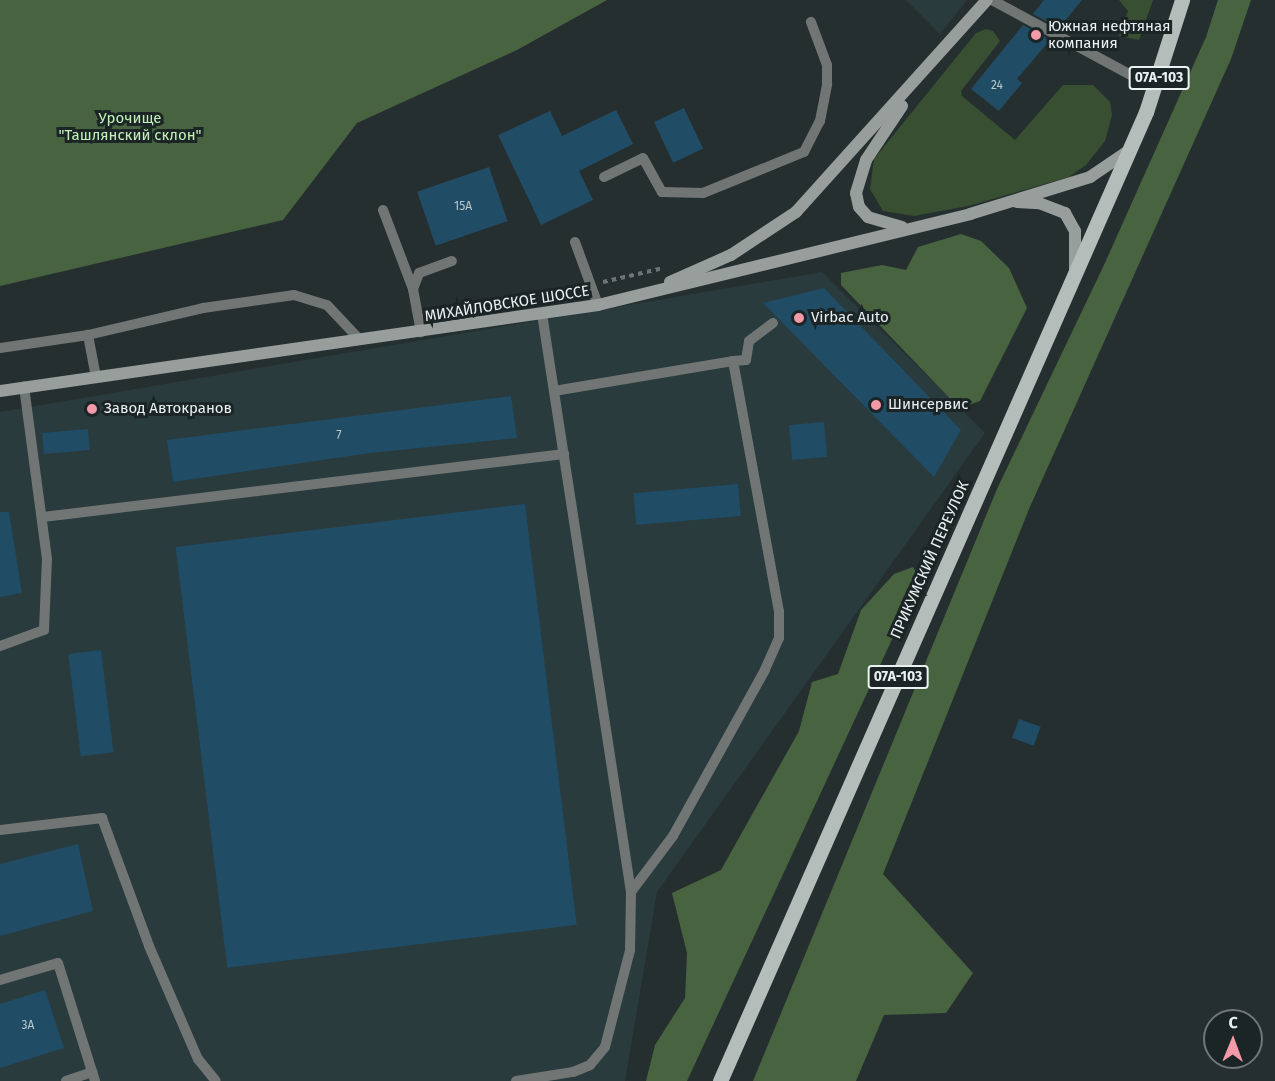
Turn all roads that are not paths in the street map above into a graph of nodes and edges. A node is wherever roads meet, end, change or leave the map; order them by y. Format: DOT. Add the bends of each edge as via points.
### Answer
graph roads {
  1 [pos="987,0"];
  2 [pos="992,0"];
  3 [pos="1182,0"];
  4 [pos="811,22"];
  5 [pos="918,80"];
  6 [pos="1155,88"];
  7 [pos="1127,152"];
  8 [pos="604,177"];
  9 [pos="1010,201"];
  10 [pos="383,210"];
  11 [pos="909,228"];
  12 [pos="575,242"];
  13 [pos="452,261"];
  14 [pos="1075,273"];
  15 [pos="413,289"];
  16 [pos="642,295"];
  17 [pos="598,305"];
  18 [pos="542,314"];
  19 [pos="773,324"];
  20 [pos="421,332"];
  21 [pos="88,335"];
  22 [pos="360,340"];
  23 [pos="0,348"];
  24 [pos="733,361"];
  25 [pos="96,377"];
  26 [pos="24,387"];
  27 [pos="0,391"];
  28 [pos="554,391"];
  29 [pos="564,454"];
  30 [pos="43,517"];
  31 [pos="0,646"];
  32 [pos="0,830"];
  33 [pos="631,892"];
  34 [pos="0,980"];
  35 [pos="93,1077"];
  36 [pos="66,1081"];
  37 [pos="216,1081"];
  38 [pos="516,1081"];
  39 [pos="720,1081"];
  1 -- 5 [label="main road"];
  2 -- 6 [label="lane"];
  3 -- 6 [label="main road, 07А-103"];
  4 -- 8 [label="lane" via="827,65 827,84 820,121 804,152 703,193 662,192 643,158"];
  5 -- 11 [label="main road" via="866,160 856,193 859,207 868,217 885,225"];
  5 -- 16 [label="main road" via="796,212 731,255"];
  6 -- 7 [label="main road, 07А-103"];
  7 -- 9 [label="main road, МИХАЙЛОВСКОЕ ШОССЕ" via="1090,177"];
  7 -- 14 [label="main road, ПРИКУМСКИЙ ПЕРЕУЛОК / 07А-103"];
  9 -- 11 [label="main road, МИХАЙЛОВСКОЕ ШОССЕ"];
  9 -- 14 [label="main road" via="1039,203 1065,213 1075,231"];
  10 -- 15 [label="lane"];
  11 -- 16 [label="main road, МИХАЙЛОВСКОЕ ШОССЕ"];
  12 -- 17 [label="lane"];
  13 -- 15 [label="lane" via="419,273"];
  14 -- 39 [label="main road, ПРИКУМСКИЙ ПЕРЕУЛОК / 07А-103"];
  15 -- 20 [label="lane"];
  16 -- 17 [label="main road, МИХАЙЛОВСКОЕ ШОССЕ"];
  17 -- 18 [label="main road, МИХАЙЛОВСКОЕ ШОССЕ"];
  18 -- 20 [label="main road, МИХАЙЛОВСКОЕ ШОССЕ"];
  18 -- 28 [label="lane"];
  19 -- 24 [label="lane" via="749,341 746,360"];
  20 -- 22 [label="main road, МИХАЙЛОВСКОЕ ШОССЕ"];
  21 -- 22 [label="lane" via="202,308 294,295 327,305"];
  21 -- 23 [label="lane"];
  21 -- 25 [label="lane"];
  22 -- 25 [label="main road, МИХАЙЛОВСКОЕ ШОССЕ"];
  24 -- 28 [label="lane"];
  24 -- 33 [label="lane" via="779,612 779,638 673,836"];
  25 -- 26 [label="main road, МИХАЙЛОВСКОЕ ШОССЕ"];
  26 -- 27 [label="main road, МИХАЙЛОВСКОЕ ШОССЕ"];
  26 -- 30 [label="lane"];
  28 -- 29 [label="lane"];
  29 -- 30 [label="lane"];
  29 -- 33 [label="lane"];
  30 -- 31 [label="lane" via="47,559 44,630"];
  32 -- 37 [label="lane" via="102,818 149,946 198,1059"];
  33 -- 38 [label="lane" via="630,950 605,1047 591,1065 573,1072"];
  34 -- 35 [label="lane" via="58,963"];
  35 -- 36 [label="lane"];
}
